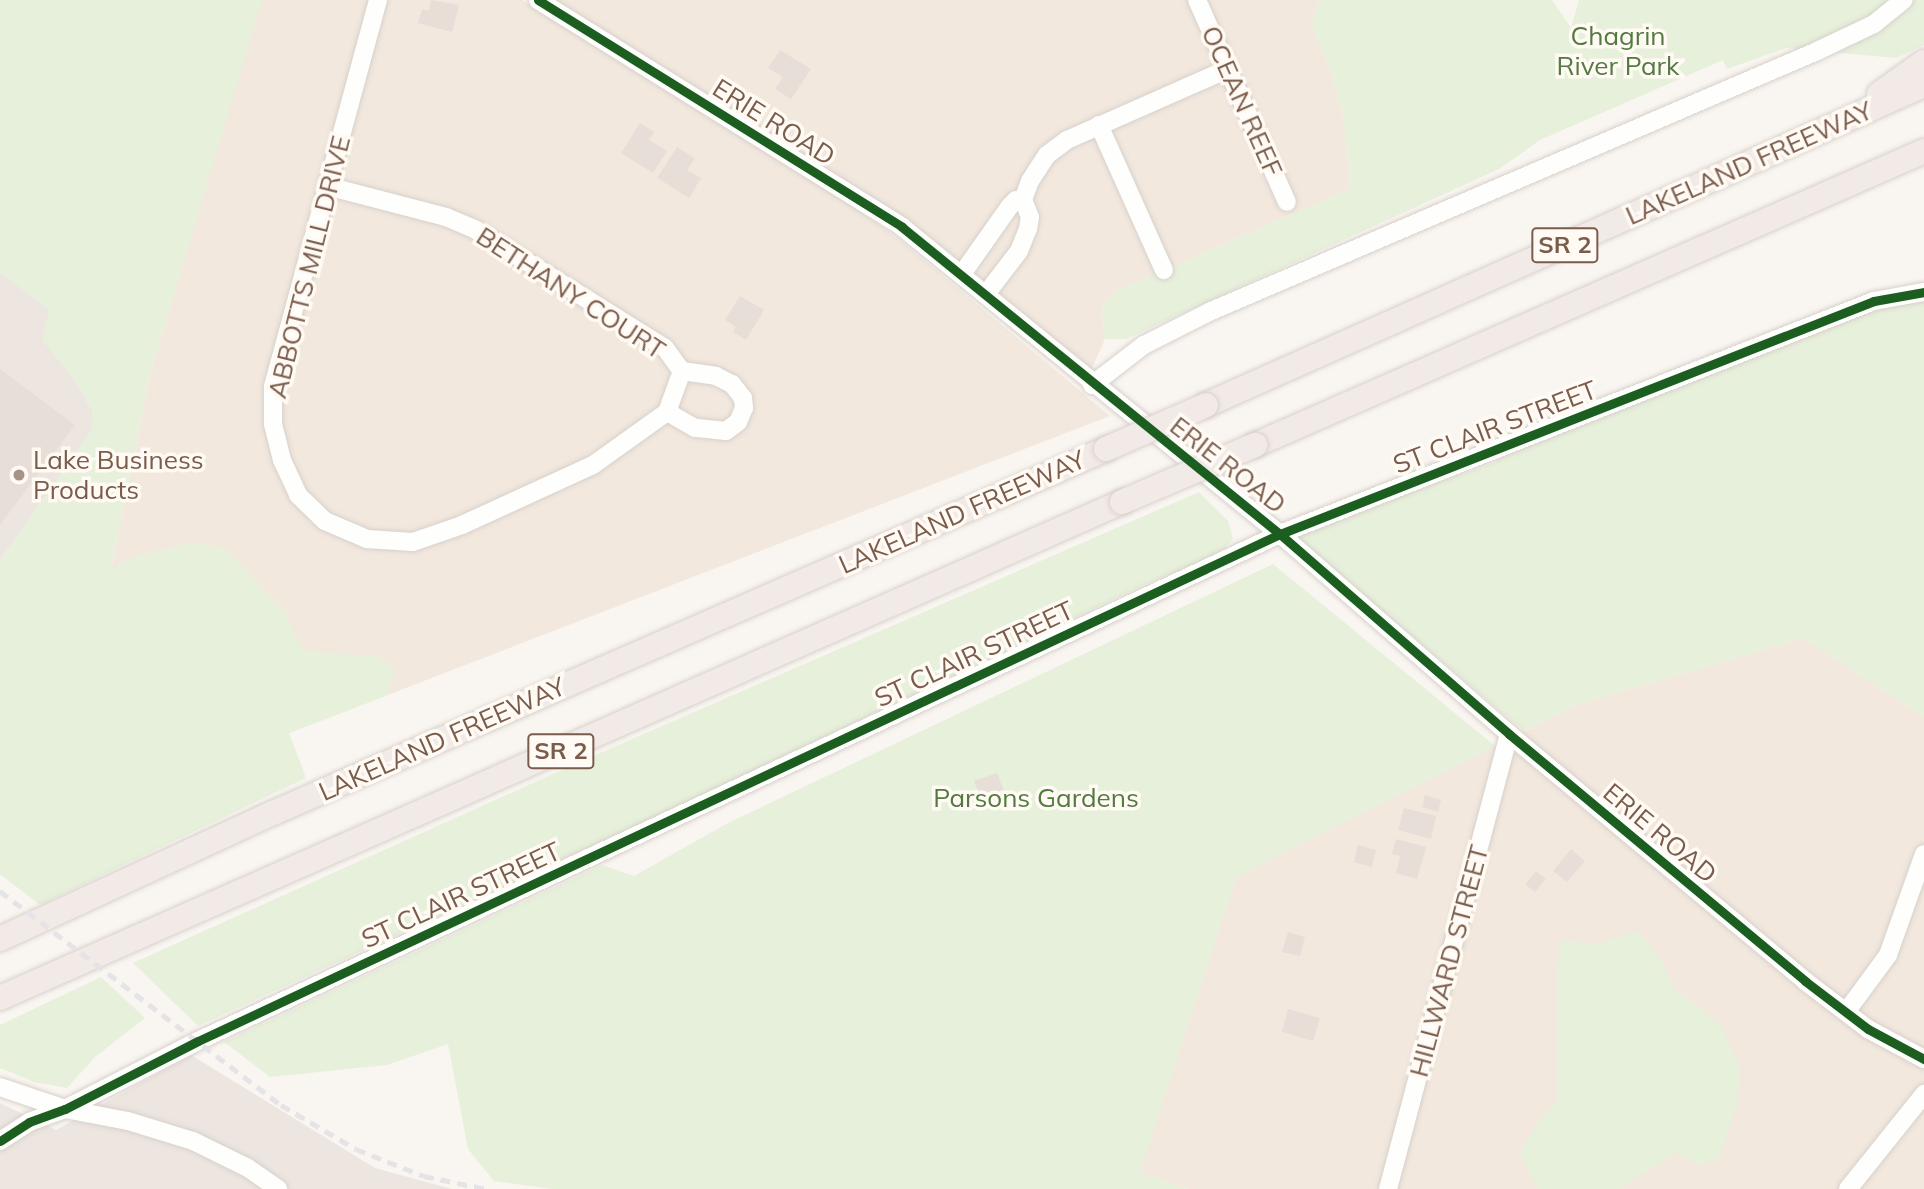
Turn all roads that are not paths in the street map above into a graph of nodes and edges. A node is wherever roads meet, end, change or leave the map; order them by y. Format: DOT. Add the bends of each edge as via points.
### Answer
graph roads {
  1 [pos="379,0"];
  2 [pos="538,0"];
  3 [pos="1197,0"];
  4 [pos="1904,0"];
  5 [pos="1924,62"];
  6 [pos="1228,69"];
  7 [pos="1924,85"];
  8 [pos="1099,125"];
  9 [pos="1834,126"];
  10 [pos="1924,151"];
  11 [pos="327,186"];
  12 [pos="1023,200"];
  13 [pos="1287,202"];
  14 [pos="1164,270"];
  15 [pos="962,274"];
  16 [pos="1924,292"];
  17 [pos="986,294"];
  18 [pos="682,371"];
  19 [pos="1092,385"];
  20 [pos="667,412"];
  21 [pos="1280,534"];
  22 [pos="1509,734"];
  23 [pos="1924,854"];
  24 [pos="0,939"];
  25 [pos="0,998"];
  26 [pos="1846,1012"];
  27 [pos="1924,1059"];
  28 [pos="0,1087"];
  29 [pos="1924,1094"];
  30 [pos="65,1109"];
  31 [pos="0,1140"];
  32 [pos="278,1189"];
  33 [pos="1388,1189"];
  34 [pos="1848,1189"];
  1 -- 11 [label="street, ABBOTTS MILL DRIVE"];
  2 -- 15 [label="street, ERIE ROAD" via="839,187"];
  3 -- 6 [label="street, OCEAN REEF"];
  4 -- 19 [label="street" via="1874,24 1815,52 1209,312 1144,345"];
  5 -- 9 [label="highway"];
  6 -- 8 [label="street"];
  6 -- 13 [label="street, OCEAN REEF"];
  7 -- 9 [label="highway, LAKELAND FREEWAY / SR 2"];
  8 -- 12 [label="street" via="1047,155"];
  8 -- 14 [label="street"];
  9 -- 24 [label="highway, LAKELAND FREEWAY / SR 2, bridge" via="273,813"];
  10 -- 25 [label="highway, SR 2, bridge"];
  11 -- 18 [label="street, BETHANY COURT" via="446,217 477,230 665,348"];
  11 -- 20 [label="street, ABBOTTS MILL DRIVE" via="273,387 273,424 282,460 298,495 324,521 367,539 413,542 462,525 593,465"];
  12 -- 15 [label="street" via="1010,206"];
  12 -- 17 [label="street" via="1030,217 1028,229 1019,251"];
  15 -- 17 [label="street, ERIE ROAD"];
  16 -- 21 [label="street, ST CLAIR STREET" via="1874,301"];
  17 -- 19 [label="street, ERIE ROAD"];
  18 -- 20 [label="street"];
  18 -- 20 [label="street, BETHANY COURT" via="716,376 732,384 743,398 744,408 738,422 713,432 695,428"];
  19 -- 21 [label="street, ERIE ROAD"];
  21 -- 22 [label="street, ERIE ROAD"];
  21 -- 30 [label="street, ST CLAIR STREET" via="198,1041"];
  22 -- 26 [label="street, ERIE ROAD"];
  22 -- 33 [label="street, HILLWARD STREET"];
  23 -- 26 [label="street" via="1888,955"];
  26 -- 27 [label="street, ERIE ROAD"];
  28 -- 30 [label="street"];
  29 -- 34 [label="street"];
  30 -- 31 [label="street, ST CLAIR STREET" via="29,1122"];
  30 -- 32 [label="street" via="128,1121 193,1141 248,1168"];
}
